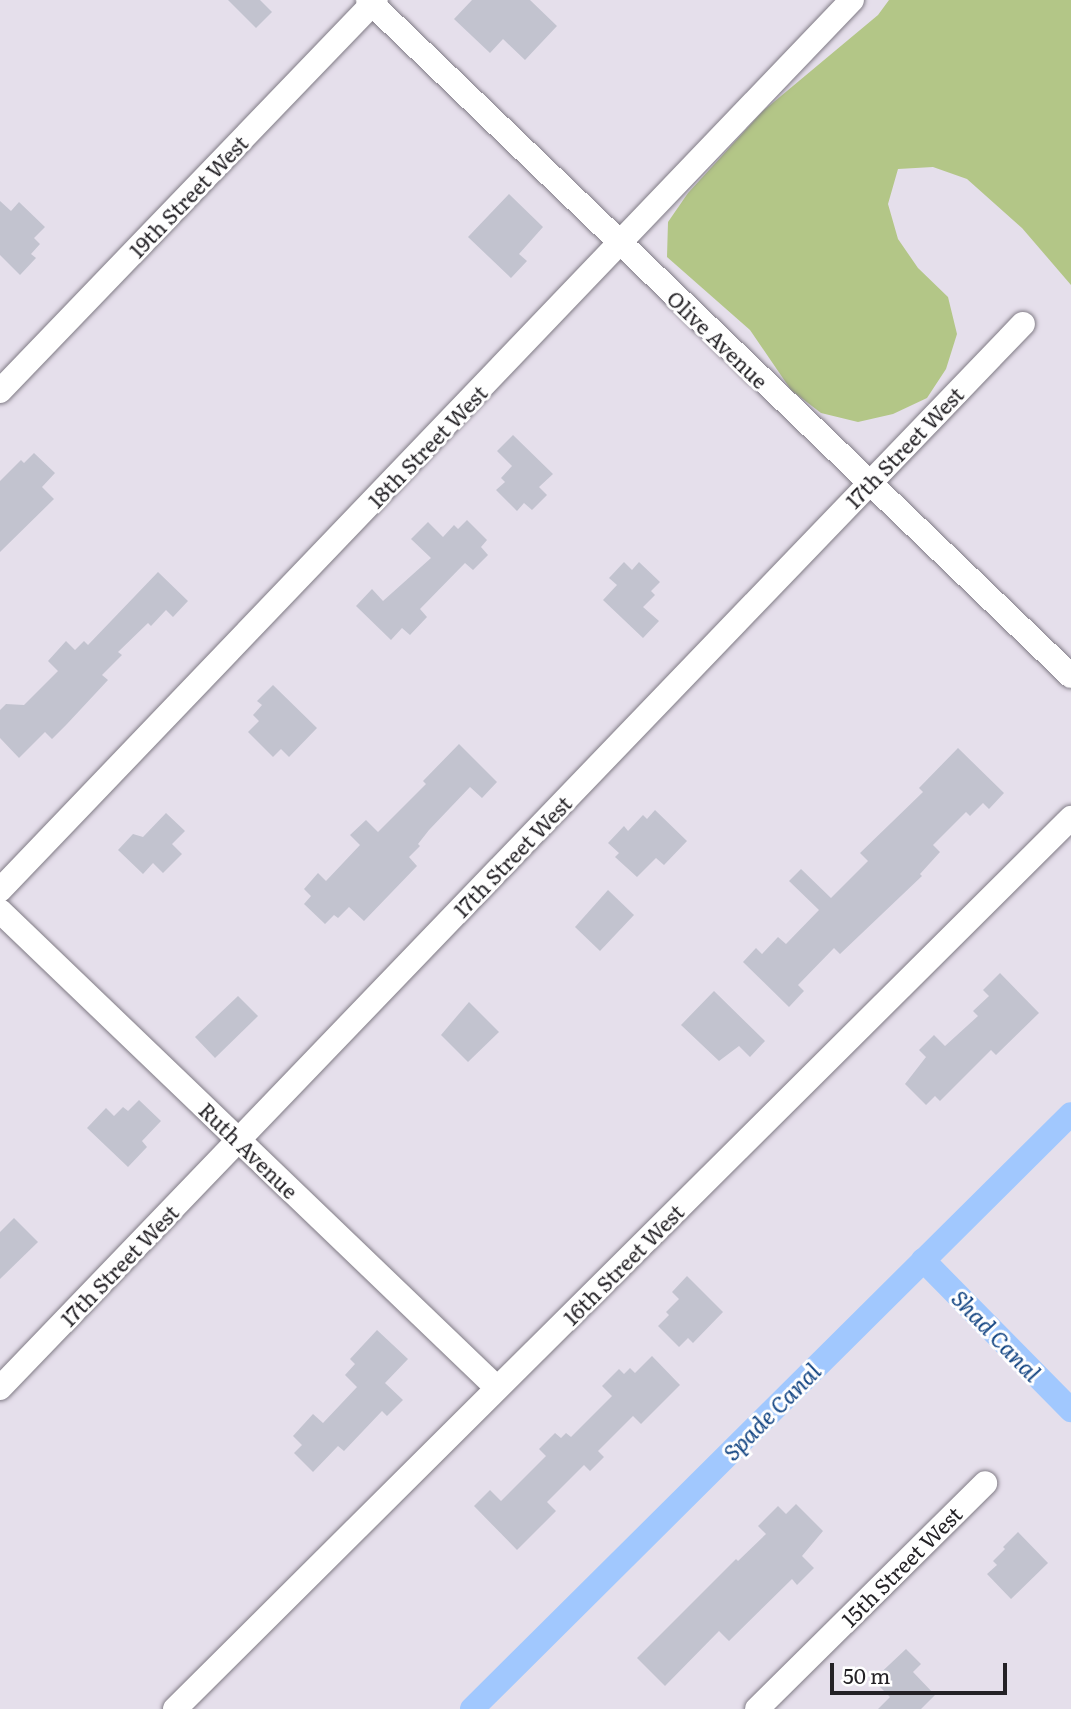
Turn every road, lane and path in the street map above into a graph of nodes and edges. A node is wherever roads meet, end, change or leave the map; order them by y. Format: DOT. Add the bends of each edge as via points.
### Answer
graph roads {
  1 [pos="852,0"];
  2 [pos="372,1"];
  3 [pos="619,245"];
  4 [pos="1023,324"];
  5 [pos="0,391"];
  6 [pos="869,483"];
  7 [pos="1071,676"];
  8 [pos="1071,818"];
  9 [pos="0,890"];
  10 [pos="0,911"];
  11 [pos="239,1140"];
  12 [pos="0,1388"];
  13 [pos="497,1388"];
  14 [pos="985,1483"];
  15 [pos="174,1709"];
  16 [pos="757,1709"];
  1 -- 3 [label="street, 18th Street West"];
  2 -- 3 [label="street, Olive Avenue"];
  2 -- 5 [label="street, 19th Street West"];
  3 -- 6 [label="street, Olive Avenue"];
  3 -- 9 [label="street, 18th Street West"];
  4 -- 6 [label="street, 17th Street West"];
  6 -- 7 [label="street, Olive Avenue"];
  6 -- 11 [label="street, 17th Street West"];
  8 -- 13 [label="street, 16th Street West"];
  10 -- 11 [label="street, Ruth Avenue"];
  11 -- 12 [label="street, 17th Street West"];
  11 -- 13 [label="street, Ruth Avenue"];
  13 -- 15 [label="street, 16th Street West"];
  14 -- 16 [label="street, 15th Street West"];
}
